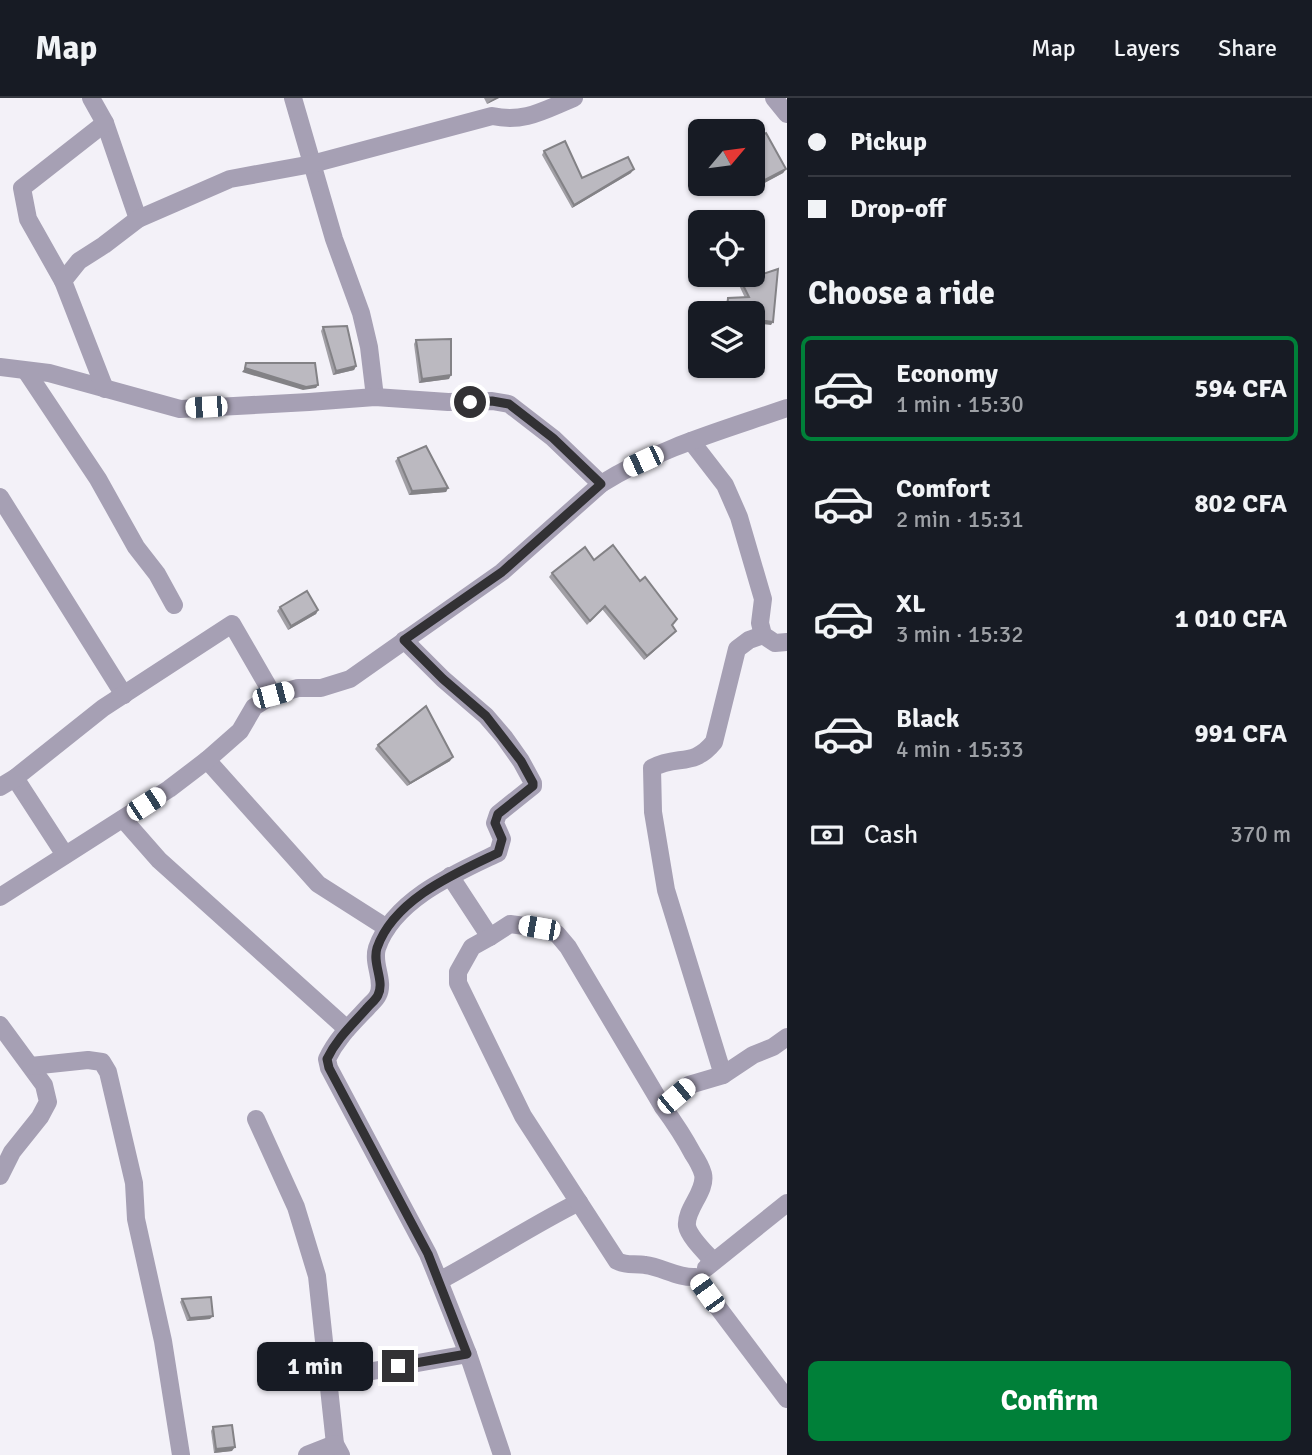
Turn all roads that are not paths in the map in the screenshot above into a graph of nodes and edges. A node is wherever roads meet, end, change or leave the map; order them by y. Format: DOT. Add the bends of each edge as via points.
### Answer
graph roads {
  1 [pos="91,98"];
  2 [pos="293,98"];
  3 [pos="574,98"];
  4 [pos="774,98"];
  5 [pos="787,114"];
  6 [pos="105,123"];
  7 [pos="312,164"];
  8 [pos="138,219"];
  9 [pos="63,281"];
  10 [pos="0,367"];
  11 [pos="26,371"];
  12 [pos="105,389"];
  13 [pos="375,397"];
  14 [pos="787,408"];
  15 [pos="691,441"];
  16 [pos="601,484"];
  17 [pos="0,497"];
  18 [pos="174,605"];
  19 [pos="762,635"];
  20 [pos="404,640"];
  21 [pos="787,642"];
  22 [pos="124,695"];
  23 [pos="273,695"];
  24 [pos="207,760"];
  25 [pos="8,782"];
  26 [pos="123,819"];
  27 [pos="65,855"];
  28 [pos="450,876"];
  29 [pos="0,897"];
  30 [pos="387,928"];
  31 [pos="490,937"];
  32 [pos="0,1025"];
  33 [pos="347,1029"];
  34 [pos="786,1041"];
  35 [pos="31,1066"];
  36 [pos="723,1075"];
  37 [pos="663,1107"];
  38 [pos="256,1119"];
  39 [pos="0,1176"];
  40 [pos="579,1202"];
  41 [pos="787,1203"];
  42 [pos="713,1261"];
  43 [pos="695,1277"];
  44 [pos="439,1281"];
  45 [pos="467,1354"];
  46 [pos="328,1379"];
  47 [pos="786,1396"];
  48 [pos="338,1449"];
  49 [pos="181,1455"];
  50 [pos="307,1455"];
  51 [pos="502,1455"];
  1 -- 6 [label="street"];
  2 -- 7 [label="street"];
  3 -- 7 [label="street" via="527,117 492,116"];
  4 -- 5 [label="street"];
  6 -- 8 [label="street"];
  6 -- 9 [label="street" via="22,188 28,219"];
  7 -- 8 [label="street" via="230,179"];
  7 -- 13 [label="street" via="361,313"];
  8 -- 9 [label="street" via="79,261"];
  9 -- 12 [label="street"];
  10 -- 11 [label="street"];
  11 -- 12 [label="street"];
  11 -- 18 [label="street" via="98,478"];
  12 -- 13 [label="street" via="180,409"];
  13 -- 16 [label="street" via="509,404"];
  14 -- 15 [label="street"];
  15 -- 16 [label="street"];
  15 -- 19 [label="street" via="725,485 739,517 763,599"];
  16 -- 20 [label="street" via="502,572"];
  17 -- 22 [label="street"];
  19 -- 21 [label="street" via="775,643"];
  19 -- 36 [label="street" via="737,649 714,742 707,751 652,768 653,812 666,890"];
  20 -- 23 [label="street" via="350,680"];
  20 -- 28 [label="street" via="486,716 533,783 498,814 495,823 502,839 498,853"];
  22 -- 23 [label="street" via="232,624"];
  22 -- 25 [label="street"];
  23 -- 24 [label="street" via="254,707 240,731"];
  24 -- 26 [label="street"];
  24 -- 30 [label="street" via="318,884"];
  25 -- 27 [label="street"];
  26 -- 27 [label="street"];
  26 -- 33 [label="street" via="159,860"];
  27 -- 29 [label="street"];
  28 -- 30 [label="street" via="421,895"];
  28 -- 31 [label="street"];
  30 -- 33 [label="street" via="376,949 379,995"];
  31 -- 37 [label="street" via="510,924 557,934"];
  31 -- 40 [label="street" via="472,947 458,972 458,983 523,1116"];
  32 -- 35 [label="street"];
  33 -- 44 [label="street" via="327,1059 329,1068"];
  34 -- 36 [label="street"];
  35 -- 39 [label="street" via="44,1085 48,1102"];
  35 -- 49 [label="street" via="88,1060 102,1062 108,1072 134,1184 136,1219 163,1340"];
  36 -- 37 [label="street" via="689,1085"];
  37 -- 42 [label="street" via="704,1176 687,1226"];
  38 -- 46 [label="street" via="296,1208 317,1276"];
  40 -- 43 [label="street" via="617,1261"];
  40 -- 44 [label="street"];
  41 -- 42 [label="street"];
  42 -- 43 [label="street"];
  43 -- 47 [label="street"];
  44 -- 45 [label="street"];
  45 -- 46 [label="street"];
  45 -- 51 [label="street"];
  46 -- 48 [label="street"];
  48 -- 50 [label="street"];
}
